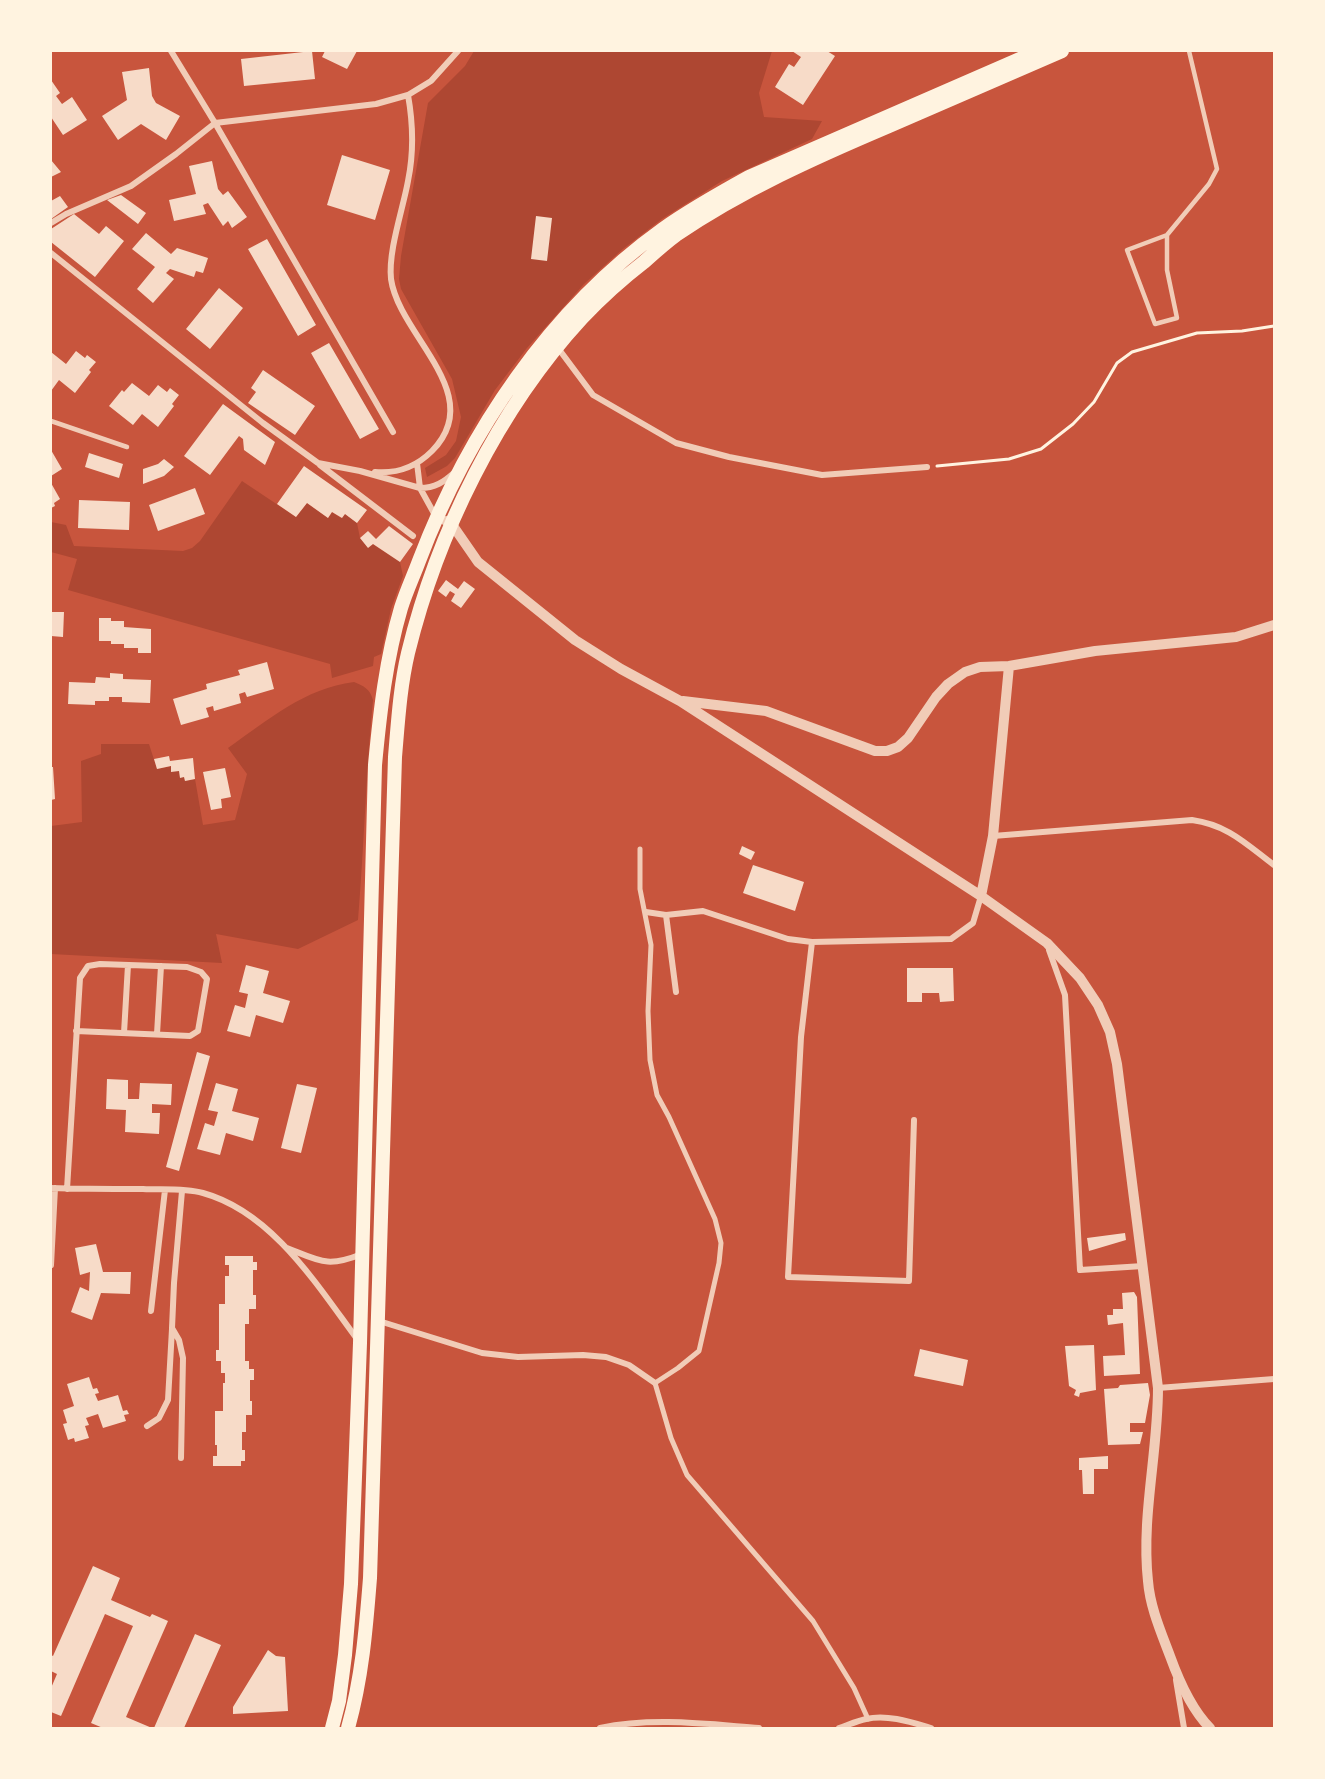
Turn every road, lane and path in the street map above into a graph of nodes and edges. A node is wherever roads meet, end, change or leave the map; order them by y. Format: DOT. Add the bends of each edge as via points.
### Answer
graph roads {
  1 [pos="171,51"];
  2 [pos="458,51"];
  3 [pos="1038,51"];
  4 [pos="1062,51"];
  5 [pos="1190,51"];
  6 [pos="408,95"];
  7 [pos="215,123"];
  8 [pos="51,223"];
  9 [pos="1167,235"];
  10 [pos="51,253"];
  11 [pos="1274,326"];
  12 [pos="558,347"];
  13 [pos="51,421"];
  14 [pos="393,432"];
  15 [pos="127,447"];
  16 [pos="318,463"];
  17 [pos="417,463"];
  18 [pos="462,466"];
  19 [pos="927,467"];
  20 [pos="360,471"];
  21 [pos="420,488"];
  22 [pos="436,517"];
  23 [pos="451,523"];
  24 [pos="413,536"];
  25 [pos="1274,625"];
  26 [pos="1009,666"];
  27 [pos="680,701"];
  28 [pos="993,836"];
  29 [pos="639,849"];
  30 [pos="1274,865"];
  31 [pos="981,896"];
  32 [pos="646,912"];
  33 [pos="666,915"];
  34 [pos="812,942"];
  35 [pos="1047,943"];
  36 [pos="128,965"];
  37 [pos="161,966"];
  38 [pos="676,992"];
  39 [pos="76,1031"];
  40 [pos="124,1033"];
  41 [pos="157,1035"];
  42 [pos="914,1119"];
  43 [pos="53,1188"];
  44 [pos="68,1189"];
  45 [pos="165,1190"];
  46 [pos="182,1191"];
  47 [pos="286,1248"];
  48 [pos="362,1254"];
  49 [pos="51,1265"];
  50 [pos="1143,1266"];
  51 [pos="152,1311"];
  52 [pos="379,1321"];
  53 [pos="172,1328"];
  54 [pos="360,1343"];
  55 [pos="1274,1379"];
  56 [pos="655,1383"];
  57 [pos="1158,1388"];
  58 [pos="147,1426"];
  59 [pos="181,1458"];
  60 [pos="1174,1667"];
  61 [pos="358,1693"];
  62 [pos="867,1719"];
  63 [pos="332,1728"];
  64 [pos="348,1728"];
  65 [pos="353,1728"];
  66 [pos="600,1728"];
  67 [pos="759,1728"];
  68 [pos="839,1728"];
  69 [pos="868,1728"];
  70 [pos="931,1728"];
  71 [pos="1184,1728"];
  72 [pos="1210,1728"];
  1 -- 7 [label="street"];
  2 -- 6 [label="street" via="431,81"];
  3 -- 18 [label="main road" via="749,177 663,230 570,312 534,354"];
  4 -- 12 [label="main road" via="833,150 718,208 625,277 582,317"];
  5 -- 9 [label="lane" via="1217,169"];
  6 -- 7 [label="street" via="376,104"];
  6 -- 17 [label="street" via="413,140 391,278 410,325 441,374 451,412 441,442"];
  7 -- 8 [label="street" via="131,186"];
  7 -- 14 [label="street"];
  9 -- 9 [label="lane" via="1167,270 1177,318 1155,324 1127,250"];
  10 -- 16 [label="street"];
  11 -- 19 [label="path" via="1242,332 1197,333 1132,352 1117,363 1094,402 1041,449 1009,459"];
  12 -- 19 [label="street" via="593,395 676,443 822,475"];
  12 -- 23 [label="main road" via="508,416"];
  13 -- 15 [label="lane"];
  16 -- 20 [label="street"];
  16 -- 24 [label="street"];
  17 -- 20 [label="street" via="400,472"];
  17 -- 21 [label="street"];
  18 -- 21 [label="street" via="437,486"];
  18 -- 22 [label="main road"];
  20 -- 21 [label="street"];
  21 -- 22 [label="street"];
  22 -- 23 [label="street"];
  22 -- 48 [label="main road" via="402,607 388,660 380,714 375,765"];
  23 -- 27 [label="street" via="478,562 527,603 575,640"];
  23 -- 52 [label="main road" via="408,656 395,757"];
  25 -- 26 [label="street" via="1236,637 1095,651"];
  26 -- 27 [label="street" via="965,672 948,684 908,738 887,751 875,752 766,711"];
  26 -- 28 [label="street"];
  27 -- 31 [label="street"];
  28 -- 30 [label="street" via="1192,819 1226,829"];
  28 -- 31 [label="street"];
  29 -- 32 [label="street" via="640,889"];
  31 -- 34 [label="street" via="973,923 951,939"];
  31 -- 35 [label="street"];
  32 -- 33 [label="street"];
  32 -- 56 [label="street" via="651,945 650,1060 657,1095 715,1219 721,1243 699,1351"];
  33 -- 34 [label="street" via="703,911 788,939"];
  33 -- 38 [label="street"];
  34 -- 42 [label="street" via="801,1036 788,1277 909,1281"];
  35 -- 50 [label="street" via="1080,978 1110,1032"];
  35 -- 50 [label="street" via="1065,995 1080,1270"];
  36 -- 37 [label="street"];
  36 -- 39 [label="street" via="88,966 80,978"];
  36 -- 40 [label="street"];
  37 -- 41 [label="street"];
  37 -- 41 [label="street" via="187,968 201,972 207,979 198,1031 190,1036"];
  39 -- 40 [label="street"];
  39 -- 44 [label="street"];
  40 -- 41 [label="street"];
  43 -- 44 [label="street"];
  43 -- 49 [label="street"];
  44 -- 45 [label="street"];
  45 -- 46 [label="street"];
  45 -- 51 [label="street"];
  46 -- 47 [label="street" via="203,1193 257,1220"];
  46 -- 53 [label="street"];
  47 -- 48 [label="street" via="324,1262 342,1262"];
  47 -- 54 [label="street"];
  48 -- 54 [label="main road"];
  50 -- 57 [label="street"];
  52 -- 56 [label="street" via="482,1353 606,1357 629,1365"];
  52 -- 61 [label="main road" via="370,1578"];
  53 -- 58 [label="street" via="168,1400 159,1418"];
  53 -- 59 [label="street" via="183,1358"];
  54 -- 63 [label="main road" via="351,1584 344,1667"];
  55 -- 57 [label="street"];
  56 -- 62 [label="street" via="687,1475 813,1621 854,1688"];
  57 -- 60 [label="street" via="1146,1559 1157,1621"];
  60 -- 71 [label="street"];
  60 -- 72 [label="street" via="1192,1705"];
  61 -- 64 [label="main road"];
  61 -- 65 [label="street"];
  62 -- 68 [label="street"];
  62 -- 69 [label="street"];
  62 -- 70 [label="street" via="904,1720"];
  66 -- 67 [label="street" via="672,1721"];
}
